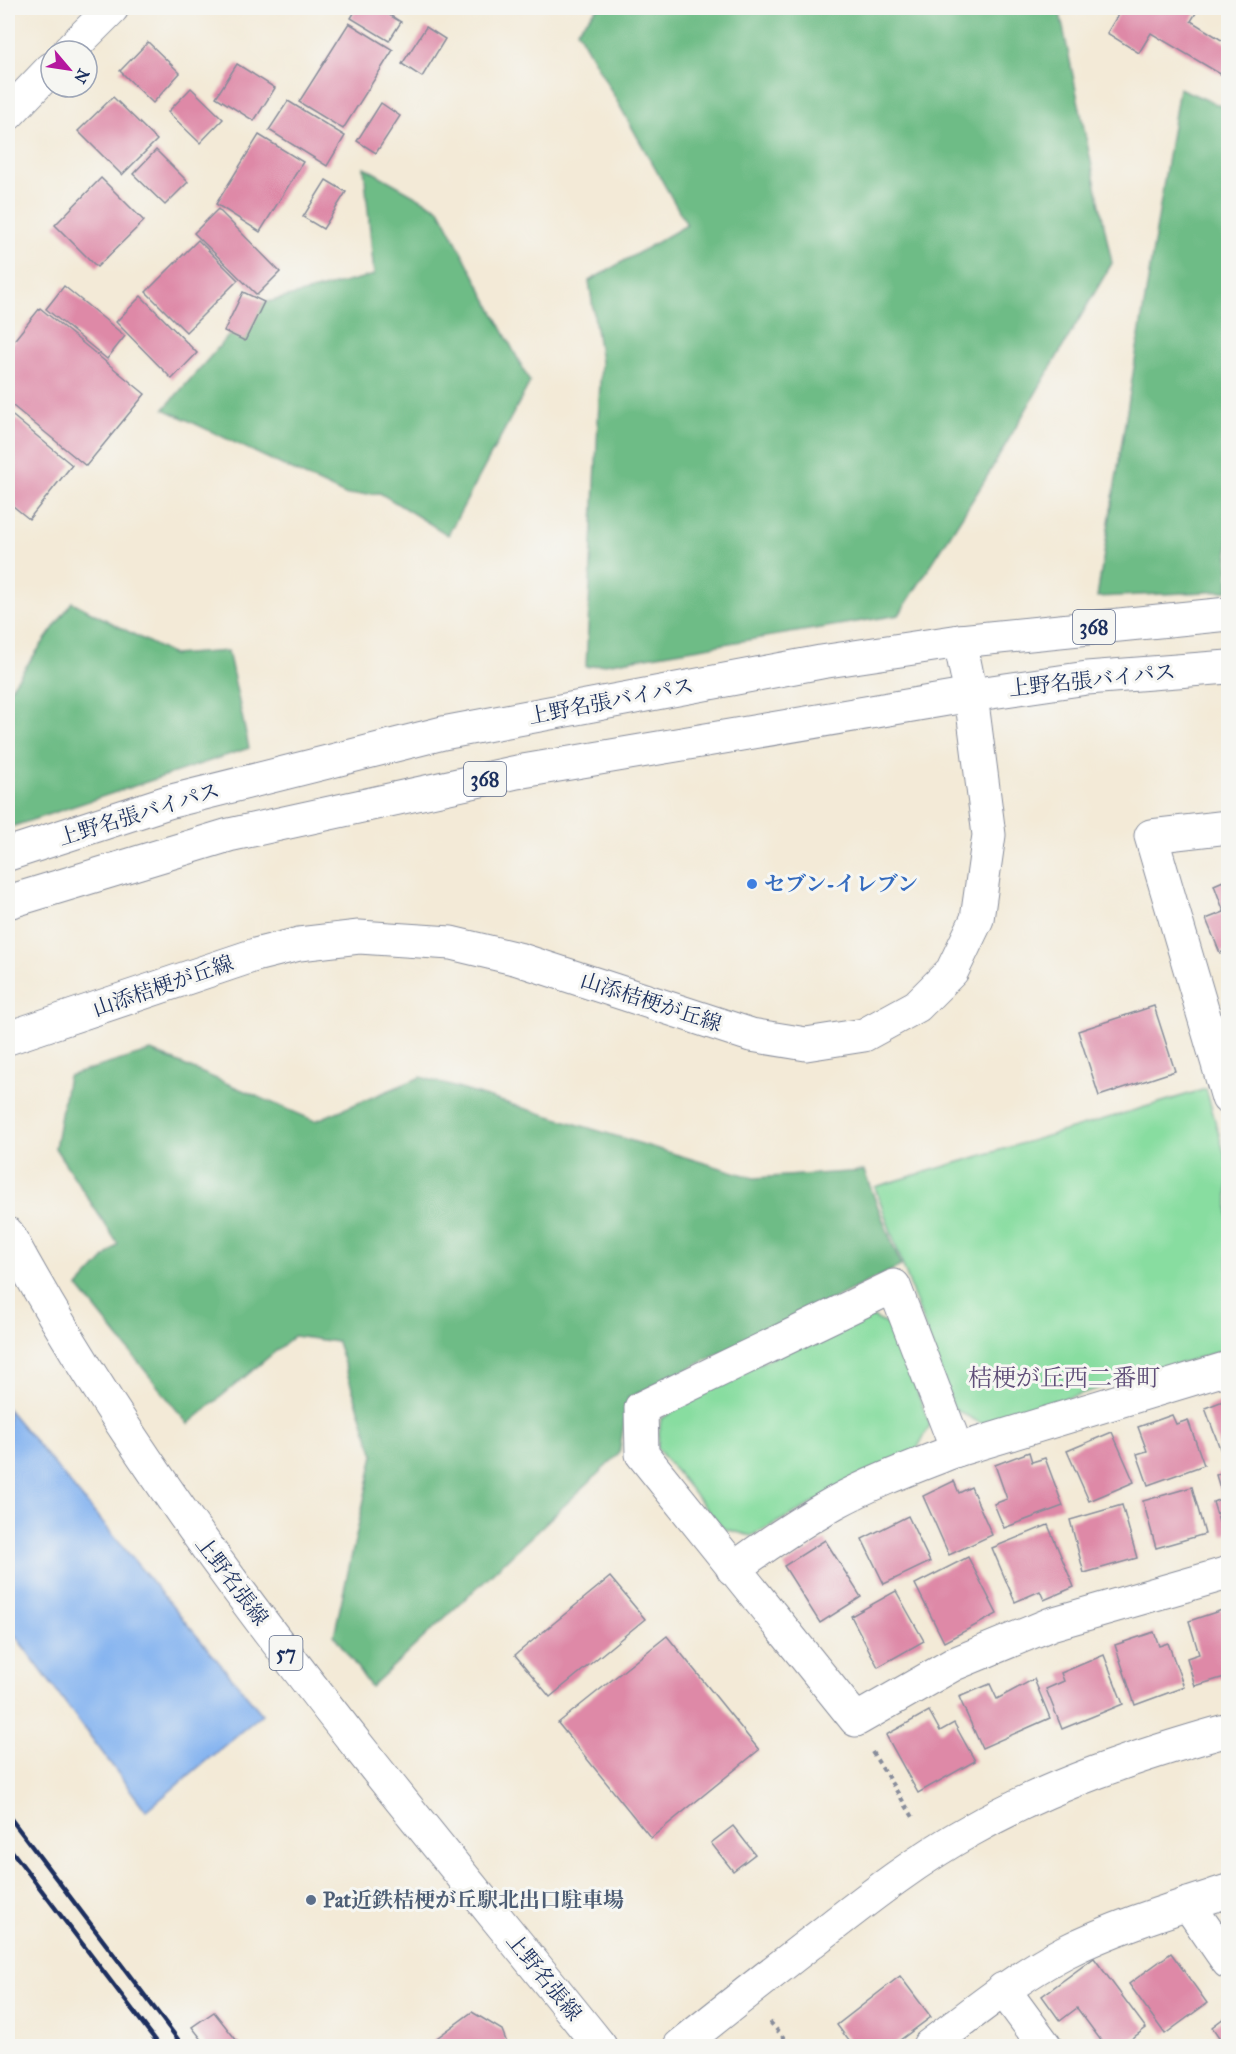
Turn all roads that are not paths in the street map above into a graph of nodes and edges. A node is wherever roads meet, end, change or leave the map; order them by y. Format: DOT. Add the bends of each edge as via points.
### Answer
graph roads {
  1 [pos="112,8"];
  2 [pos="81,39"];
  3 [pos="39,81"];
  4 [pos="8,112"];
  5 [pos="1228,614"];
  6 [pos="960,641"];
  7 [pos="1228,666"];
  8 [pos="971,695"];
  9 [pos="1228,827"];
  10 [pos="8,854"];
  11 [pos="8,902"];
  12 [pos="8,1038"];
  13 [pos="1228,1098"];
  14 [pos="8,1234"];
  15 [pos="1228,1368"];
  16 [pos="957,1449"];
  17 [pos="733,1569"];
  18 [pos="1228,1573"];
  19 [pos="1228,1730"];
  20 [pos="1228,1891"];
  21 [pos="1188,1904"];
  22 [pos="1228,1962"];
  23 [pos="1004,1989"];
  24 [pos="600,2046"];
  25 [pos="680,2046"];
  26 [pos="929,2046"];
  27 [pos="1045,2046"];
  1 -- 2 [label="main road"];
  3 -- 4 [label="main road"];
  5 -- 6 [label="main road, 上野名張バイパス / 368"];
  6 -- 8 [label="main road, 山添桔梗が丘線"];
  6 -- 10 [label="main road, 上野名張バイパス / 368" via="821,662 443,733 168,802"];
  7 -- 8 [label="main road, 上野名張バイパス / 368" via="1087,678"];
  8 -- 11 [label="main road, 上野名張バイパス / 368" via="517,772 230,835"];
  8 -- 12 [label="main road, 山添桔梗が丘線" via="989,835 977,919 952,971 917,1006 864,1035 806,1044 751,1035 518,959 451,943 359,937 299,944 255,955"];
  9 -- 13 [label="main road" via="1151,836"];
  14 -- 24 [label="main road, 上野名張線 / 57" via="42,1298 120,1423 196,1534 357,1744"];
  15 -- 16 [label="main road"];
  16 -- 17 [label="main road" via="836,1502"];
  16 -- 17 [label="main road" via="894,1286 641,1408 642,1454"];
  17 -- 18 [label="main road" via="856,1720 954,1664 1051,1624"];
  19 -- 25 [label="main road" via="1078,1779 970,1830 864,1901"];
  20 -- 21 [label="main road"];
  21 -- 22 [label="main road"];
  21 -- 23 [label="main road" via="1064,1953"];
  23 -- 26 [label="main road"];
  23 -- 27 [label="main road"];
}
